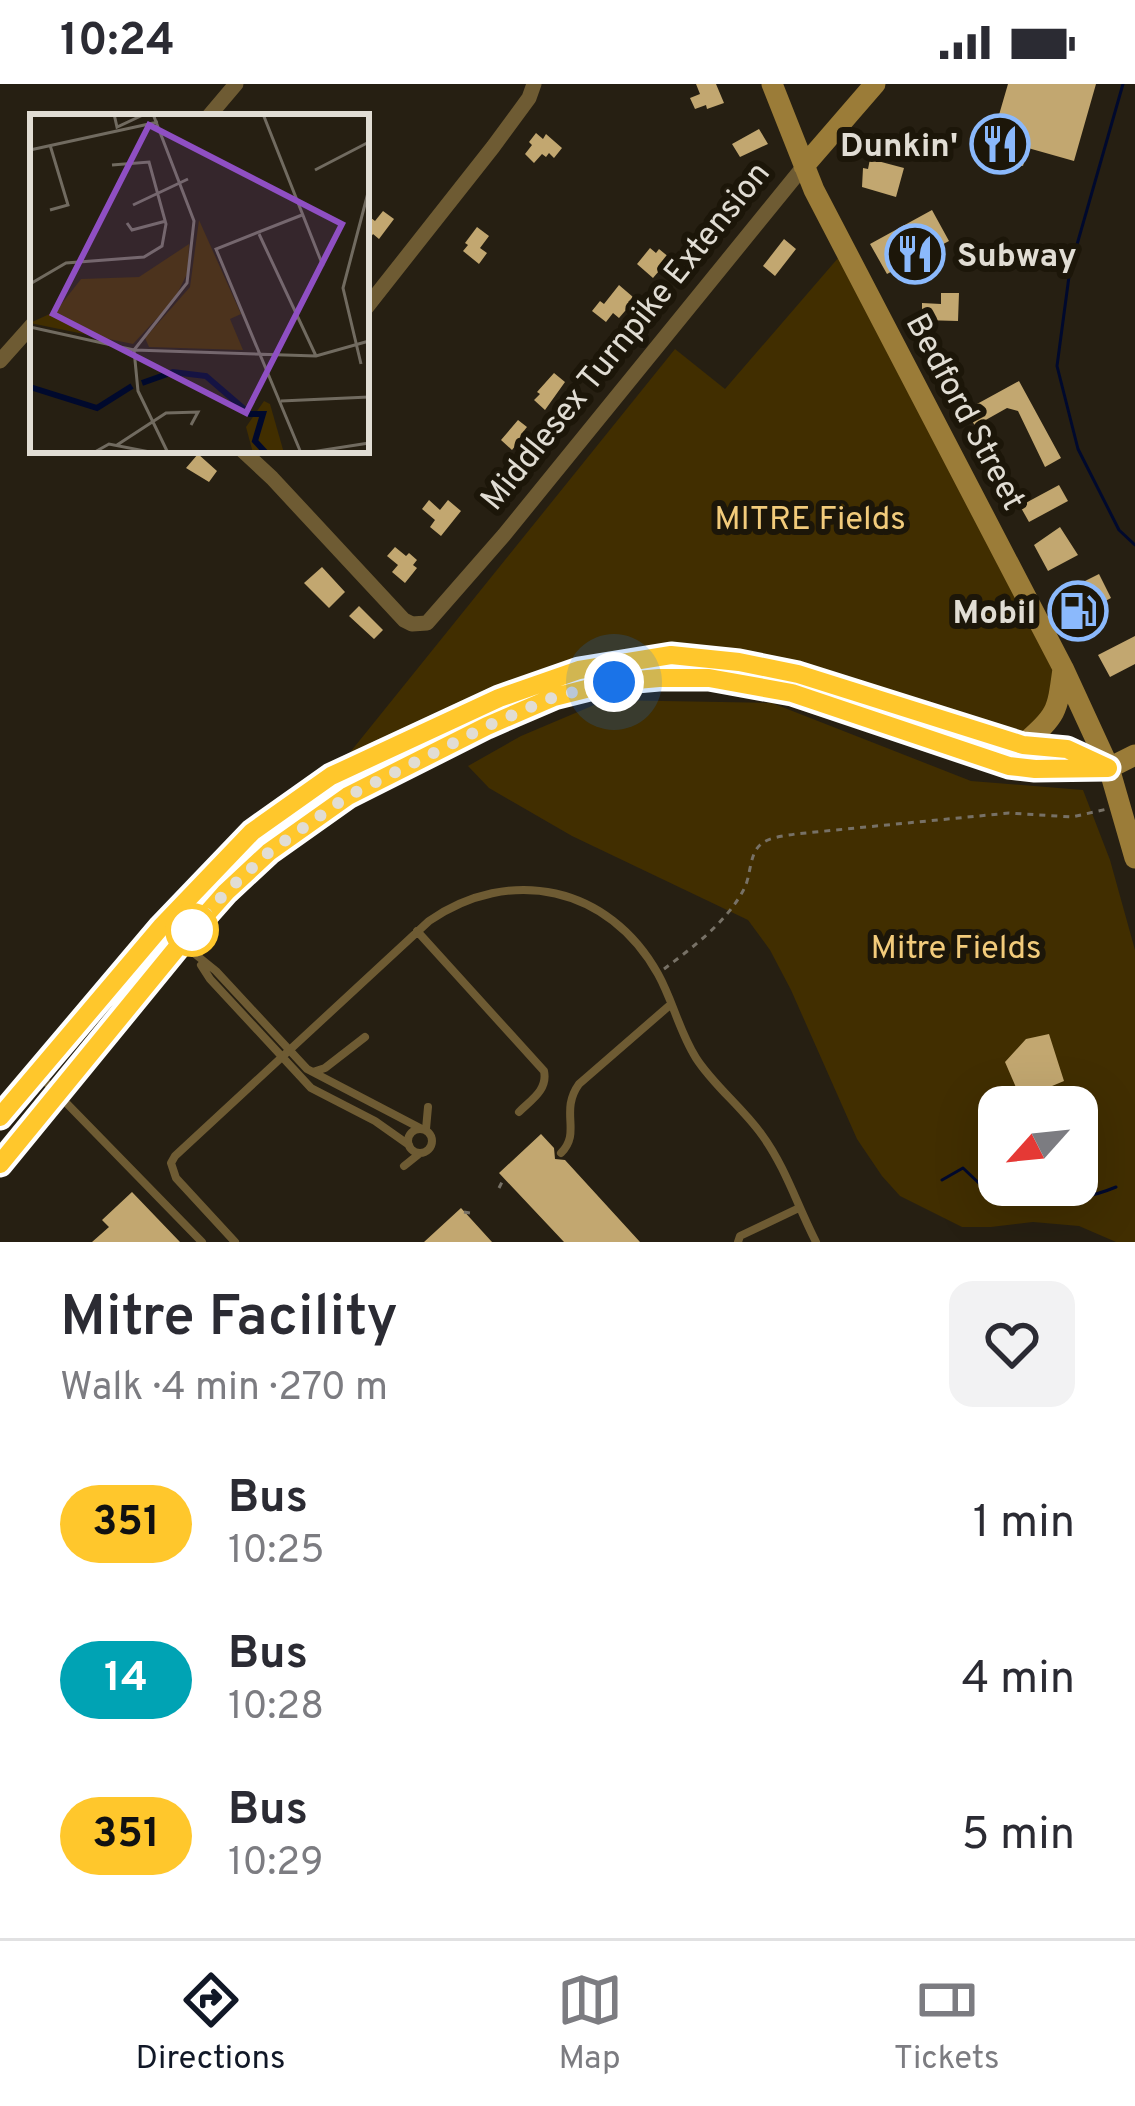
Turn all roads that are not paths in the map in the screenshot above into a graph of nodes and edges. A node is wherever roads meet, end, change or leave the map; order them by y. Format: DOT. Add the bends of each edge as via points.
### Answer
graph roads {
  1 [pos="236,84"];
  2 [pos="534,84"];
  3 [pos="772,84"];
  4 [pos="875,84"];
  5 [pos="211,114"];
  6 [pos="804,166"];
  7 [pos="369,304"];
  8 [pos="30,327"];
  9 [pos="0,361"];
  10 [pos="249,453"];
  11 [pos="1063,668"];
  12 [pos="1023,745"];
  13 [pos="1135,755"];
  14 [pos="1108,768"];
  15 [pos="1135,858"];
  16 [pos="161,927"];
  17 [pos="417,932"];
  18 [pos="189,951"];
  19 [pos="670,1005"];
  20 [pos="365,1037"];
  21 [pos="286,1053"];
  22 [pos="313,1072"];
  23 [pos="37,1073"];
  24 [pos="57,1091"];
  25 [pos="428,1107"];
  26 [pos="519,1112"];
  27 [pos="0,1117"];
  28 [pos="423,1129"];
  29 [pos="409,1145"];
  30 [pos="420,1153"];
  31 [pos="561,1153"];
  32 [pos="0,1164"];
  33 [pos="404,1166"];
  34 [pos="799,1208"];
  35 [pos="202,1242"];
  36 [pos="235,1242"];
  37 [pos="738,1242"];
  38 [pos="816,1242"];
  1 -- 5 [label="street"];
  2 -- 7 [label="street"];
  3 -- 6 [label="main road, Bedford Street"];
  4 -- 6 [label="main road, Middlesex Turnpike Extension"];
  6 -- 10 [label="street, Middlesex Turnpike Extension" via="432,619 404,620"];
  6 -- 11 [label="main road, Bedford Street"];
  8 -- 9 [label="street"];
  11 -- 12 [label="main road" via="1058,707"];
  11 -- 14 [label="main road, Bedford Street"];
  12 -- 14 [label="main road" via="1067,749"];
  12 -- 16 [label="main road" via="739,662 671,655 579,670 331,776 252,832"];
  13 -- 14 [label="main road"];
  14 -- 15 [label="main road, Bedford Street"];
  14 -- 18 [label="main road" via="1009,766 792,693 709,678 614,682 554,697 348,796 226,892"];
  16 -- 18 [label="lane"];
  16 -- 23 [label="main road"];
  17 -- 19 [label="lane" via="483,893 513,888 572,898 640,950"];
  17 -- 21 [label="lane"];
  17 -- 26 [label="lane" via="544,1071 542,1089"];
  18 -- 21 [label="lane"];
  18 -- 24 [label="main road"];
  19 -- 31 [label="lane" via="579,1084 568,1110 572,1136"];
  19 -- 34 [label="lane" via="702,1067 763,1136"];
  20 -- 22 [label="lane"];
  21 -- 22 [label="lane"];
  21 -- 29 [label="lane" via="311,1088"];
  21 -- 36 [label="lane" via="171,1163"];
  22 -- 28 [label="lane"];
  23 -- 24 [label="lane"];
  23 -- 27 [label="main road"];
  24 -- 32 [label="main road"];
  24 -- 35 [label="lane"];
  25 -- 28 [label="lane"];
  28 -- 29 [label="lane" via="410,1134"];
  28 -- 30 [label="lane" via="433,1144"];
  29 -- 30 [label="lane"];
  30 -- 33 [label="lane"];
  34 -- 37 [label="lane"];
  34 -- 38 [label="lane"];
}
